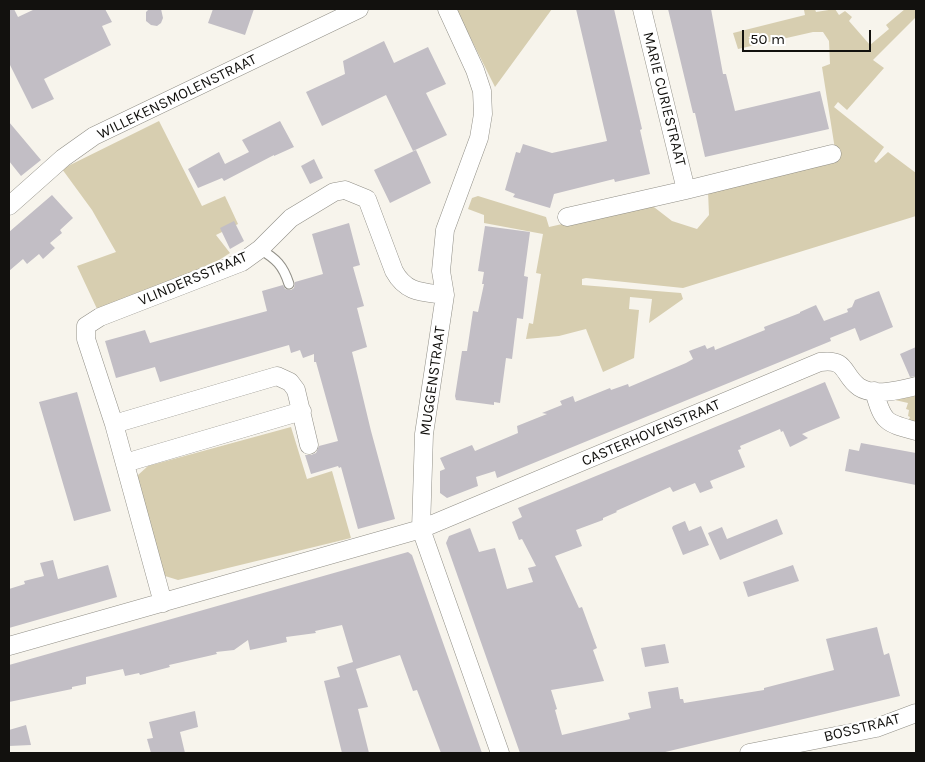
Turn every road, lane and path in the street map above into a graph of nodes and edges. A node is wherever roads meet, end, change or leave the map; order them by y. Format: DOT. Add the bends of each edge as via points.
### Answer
graph roads {
  1 [pos="360,9"];
  2 [pos="447,9"];
  3 [pos="642,9"];
  4 [pos="832,154"];
  5 [pos="686,190"];
  6 [pos="9,206"];
  7 [pos="567,217"];
  8 [pos="260,249"];
  9 [pos="289,284"];
  10 [pos="445,295"];
  11 [pos="916,386"];
  12 [pos="874,391"];
  13 [pos="302,411"];
  14 [pos="114,424"];
  15 [pos="916,431"];
  16 [pos="309,446"];
  17 [pos="125,463"];
  18 [pos="421,529"];
  19 [pos="163,603"];
  20 [pos="9,646"];
  21 [pos="916,713"];
  22 [pos="500,753"];
  23 [pos="749,753"];
  1 -- 6 [label="street, WILLEKENSMOLENSTRAAT" via="94,136 63,158"];
  2 -- 10 [label="street, MUGGENSTRAAT" via="475,70 482,91 483,114 479,138 445,230 441,271"];
  3 -- 5 [label="street, MARIE CURIESTRAAT"];
  4 -- 5 [label="street"];
  5 -- 7 [label="street"];
  8 -- 9 [label="lane" via="284,269"];
  8 -- 10 [label="street, VLINDERSSTRAAT" via="291,218 334,192 345,190 368,199 399,281 412,290"];
  8 -- 14 [label="street, VLINDERSSTRAAT" via="242,262 100,317 86,326 86,339"];
  10 -- 18 [label="street, MUGGENSTRAAT" via="424,434"];
  11 -- 12 [label="street"];
  12 -- 15 [label="street" via="886,420"];
  12 -- 18 [label="street, CASTERHOVENSTRAAT" via="859,387 840,364 820,362"];
  13 -- 14 [label="street" via="296,390 290,382 277,376"];
  13 -- 16 [label="street"];
  13 -- 17 [label="street"];
  14 -- 17 [label="street, VLINDERSSTRAAT"];
  17 -- 19 [label="street, VLINDERSSTRAAT"];
  18 -- 19 [label="street"];
  18 -- 22 [label="street, MUGGENSTRAAT"];
  19 -- 20 [label="street"];
  21 -- 23 [label="street, BOSSTRAAT" via="876,728"];
}
